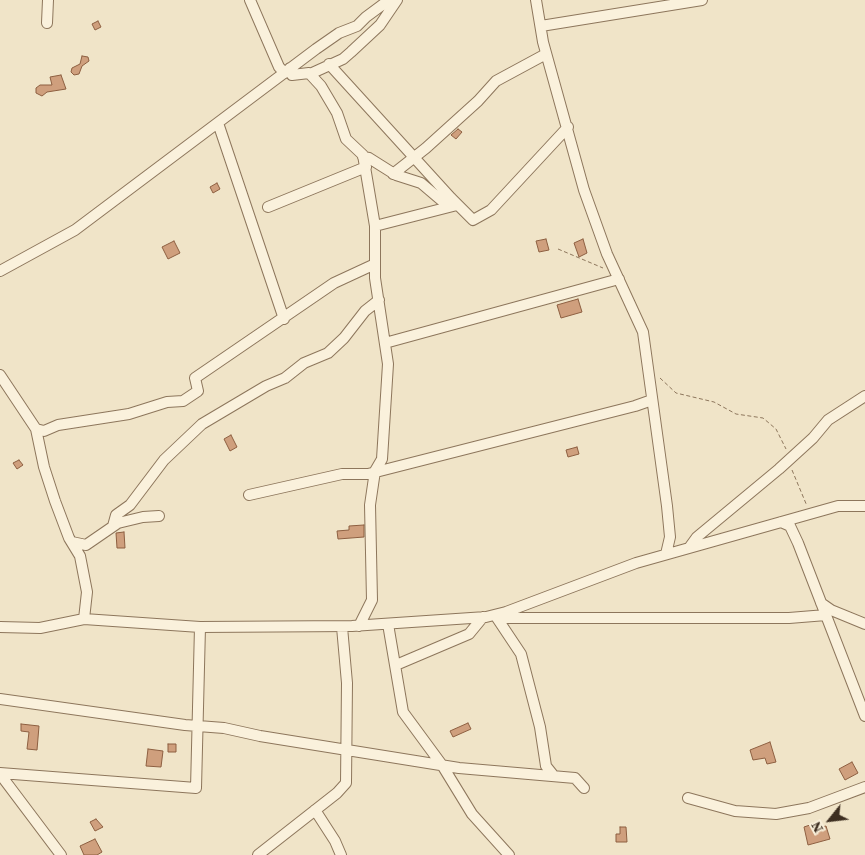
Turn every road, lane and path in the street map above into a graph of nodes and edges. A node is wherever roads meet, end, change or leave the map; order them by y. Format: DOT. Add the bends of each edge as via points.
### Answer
graph roads {
  1 [pos="48,0"];
  2 [pos="250,0"];
  3 [pos="389,0"];
  4 [pos="397,0"];
  5 [pos="536,0"];
  6 [pos="702,0"];
  7 [pos="47,23"];
  8 [pos="541,26"];
  9 [pos="546,54"];
  10 [pos="329,64"];
  11 [pos="288,70"];
  12 [pos="310,74"];
  13 [pos="218,123"];
  14 [pos="568,127"];
  15 [pos="414,158"];
  16 [pos="365,162"];
  17 [pos="393,174"];
  18 [pos="454,202"];
  19 [pos="268,207"];
  20 [pos="375,226"];
  21 [pos="558,249"];
  22 [pos="375,264"];
  23 [pos="0,271"];
  24 [pos="618,280"];
  25 [pos="379,300"];
  26 [pos="284,319"];
  27 [pos="385,343"];
  28 [pos="0,375"];
  29 [pos="659,378"];
  30 [pos="865,396"];
  31 [pos="652,400"];
  32 [pos="36,429"];
  33 [pos="790,459"];
  34 [pos="375,471"];
  35 [pos="250,495"];
  36 [pos="865,506"];
  37 [pos="810,513"];
  38 [pos="159,516"];
  39 [pos="781,522"];
  40 [pos="113,526"];
  41 [pos="72,542"];
  42 [pos="689,548"];
  43 [pos="666,554"];
  44 [pos="819,600"];
  45 [pos="826,615"];
  46 [pos="490,617"];
  47 [pos="84,620"];
  48 [pos="388,624"];
  49 [pos="865,624"];
  50 [pos="342,626"];
  51 [pos="359,626"];
  52 [pos="0,627"];
  53 [pos="200,627"];
  54 [pos="396,665"];
  55 [pos="0,699"];
  56 [pos="865,716"];
  57 [pos="198,726"];
  58 [pos="346,750"];
  59 [pos="442,765"];
  60 [pos="0,773"];
  61 [pos="554,776"];
  62 [pos="865,787"];
  63 [pos="584,788"];
  64 [pos="688,798"];
  65 [pos="315,810"];
  66 [pos="62,855"];
  67 [pos="258,855"];
  68 [pos="341,855"];
  69 [pos="509,855"];
  1 -- 7 [label="street"];
  2 -- 11 [label="street" via="279,67"];
  3 -- 11 [label="street" via="357,26 339,33"];
  4 -- 10 [label="street" via="372,33 343,59"];
  5 -- 8 [label="street"];
  6 -- 8 [label="street"];
  8 -- 9 [label="street"];
  9 -- 14 [label="street"];
  9 -- 15 [label="street" via="496,81"];
  10 -- 12 [label="street"];
  10 -- 15 [label="street"];
  11 -- 12 [label="street" via="292,75"];
  11 -- 13 [label="street"];
  12 -- 16 [label="street" via="326,91 346,139 358,148"];
  13 -- 23 [label="street" via="75,230"];
  13 -- 26 [label="street"];
  14 -- 18 [label="street" via="491,210 473,220"];
  14 -- 24 [label="street" via="584,190"];
  15 -- 17 [label="street"];
  15 -- 18 [label="street"];
  16 -- 17 [label="street" via="369,158"];
  16 -- 19 [label="street"];
  16 -- 20 [label="street"];
  17 -- 18 [label="street" via="421,183 441,200"];
  18 -- 20 [label="street"];
  20 -- 22 [label="street"];
  21 -- 24 [label="path" via="596,263"];
  22 -- 25 [label="street"];
  22 -- 26 [label="street" via="334,283"];
  24 -- 27 [label="street"];
  24 -- 31 [label="street" via="643,332"];
  25 -- 27 [label="street"];
  25 -- 40 [label="street" via="328,353 304,363 285,378 202,424 164,460 130,506 116,516"];
  26 -- 32 [label="street" via="195,378 198,391 183,401 167,402 129,414 58,425 44,431"];
  27 -- 34 [label="street" via="388,364 382,459"];
  28 -- 32 [label="street"];
  29 -- 33 [label="path" via="676,393 714,402 736,414 767,420 779,435"];
  30 -- 33 [label="street" via="828,420"];
  31 -- 34 [label="street"];
  31 -- 43 [label="street" via="670,537"];
  32 -- 41 [label="street" via="47,476"];
  33 -- 37 [label="path"];
  33 -- 42 [label="street"];
  34 -- 35 [label="street" via="342,474"];
  34 -- 51 [label="street" via="370,505 372,600"];
  36 -- 37 [label="street" via="838,506"];
  37 -- 39 [label="street"];
  38 -- 40 [label="street" via="136,518"];
  39 -- 42 [label="street"];
  39 -- 44 [label="street" via="790,526"];
  40 -- 41 [label="street" via="86,544"];
  41 -- 47 [label="street" via="80,556 84,577 87,605"];
  42 -- 43 [label="street"];
  43 -- 46 [label="street"];
  44 -- 45 [label="street"];
  44 -- 49 [label="street" via="831,610"];
  45 -- 46 [label="street" via="769,618"];
  45 -- 56 [label="street"];
  46 -- 48 [label="street"];
  46 -- 54 [label="street" via="470,634"];
  46 -- 61 [label="street" via="521,654 546,766"];
  47 -- 52 [label="street" via="40,628"];
  47 -- 53 [label="street"];
  48 -- 51 [label="street"];
  48 -- 54 [label="street"];
  50 -- 51 [label="street"];
  50 -- 53 [label="street"];
  50 -- 58 [label="street" via="347,683"];
  53 -- 57 [label="street"];
  54 -- 59 [label="street" via="403,712"];
  55 -- 57 [label="street"];
  57 -- 58 [label="street"];
  57 -- 60 [label="street" via="196,788"];
  58 -- 59 [label="street"];
  58 -- 65 [label="street" via="346,783"];
  59 -- 61 [label="street"];
  59 -- 69 [label="street" via="472,814"];
  60 -- 66 [label="street"];
  61 -- 63 [label="street" via="575,778"];
  62 -- 64 [label="street" via="810,808 776,814 735,811"];
  65 -- 67 [label="street"];
  65 -- 68 [label="street"];
}
